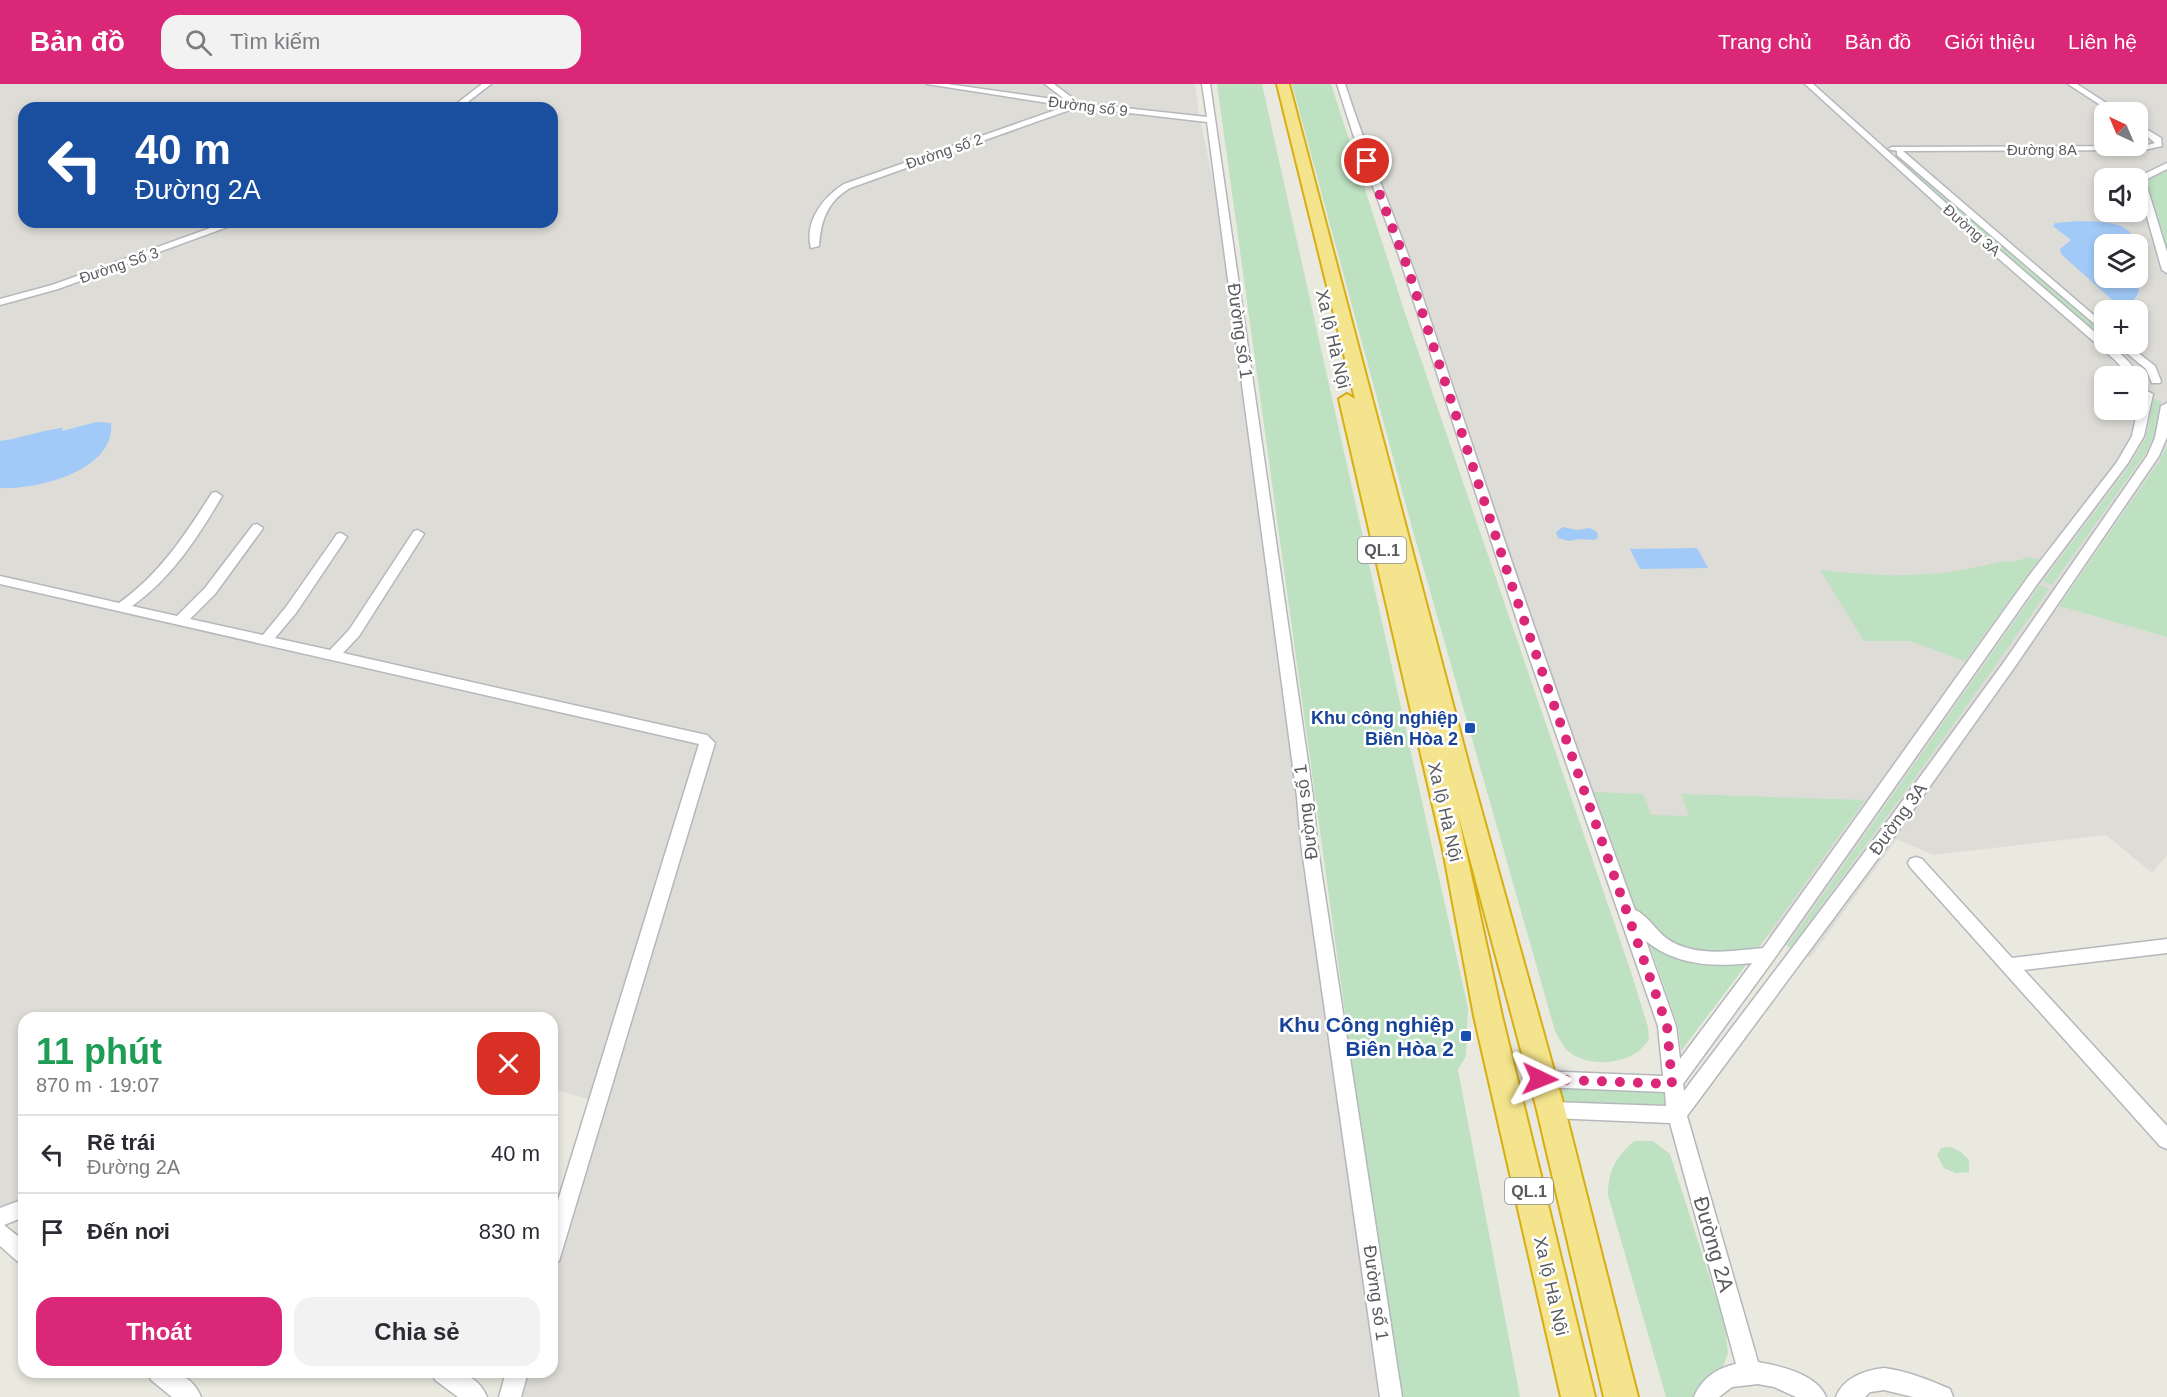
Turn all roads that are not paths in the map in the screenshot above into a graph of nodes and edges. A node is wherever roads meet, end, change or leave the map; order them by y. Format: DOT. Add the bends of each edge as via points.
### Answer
graph roads {
  1 [pos="487,84"];
  2 [pos="931,84"];
  3 [pos="1049,84"];
  4 [pos="1206,84"];
  5 [pos="1274,84"];
  6 [pos="1283,84"];
  7 [pos="1341,84"];
  8 [pos="1809,84"];
  9 [pos="1822,84"];
  10 [pos="2072,84"];
  11 [pos="463,102"];
  12 [pos="2100,102"];
  13 [pos="1077,105"];
  14 [pos="1210,120"];
  15 [pos="2148,133"];
  16 [pos="2148,147"];
  17 [pos="2094,148"];
  18 [pos="1882,149"];
  19 [pos="1896,149"];
  20 [pos="2167,166"];
  21 [pos="219,228"];
  22 [pos="814,246"];
  23 [pos="2167,270"];
  24 [pos="0,303"];
  25 [pos="2094,320"];
  26 [pos="2133,354"];
  27 [pos="2147,365"];
  28 [pos="2127,366"];
  29 [pos="2163,368"];
  30 [pos="2162,382"];
  31 [pos="2148,391"];
  32 [pos="2167,398"];
  33 [pos="2167,406"];
  34 [pos="2139,420"];
  35 [pos="216,496"];
  36 [pos="257,528"];
  37 [pos="418,534"];
  38 [pos="341,537"];
  39 [pos="0,580"];
  40 [pos="2033,580"];
  41 [pos="2059,590"];
  42 [pos="120,608"];
  43 [pos="179,622"];
  44 [pos="265,641"];
  45 [pos="333,656"];
  46 [pos="1916,863"];
  47 [pos="1623,903"];
  48 [pos="2167,946"];
  49 [pos="1768,954"];
  50 [pos="2008,965"];
  51 [pos="1540,1079"];
  52 [pos="1672,1084"];
  53 [pos="1551,1110"];
  54 [pos="1677,1115"];
  55 [pos="2167,1140"];
  56 [pos="18,1210"];
  57 [pos="0,1217"];
  58 [pos="0,1233"];
  59 [pos="558,1234"];
  60 [pos="18,1249"];
  61 [pos="1612,1359"];
  62 [pos="1750,1372"];
  63 [pos="166,1378"];
  64 [pos="451,1378"];
  65 [pos="516,1378"];
  66 [pos="1567,1381"];
  67 [pos="190,1397"];
  68 [pos="476,1397"];
  69 [pos="510,1397"];
  70 [pos="1391,1397"];
  71 [pos="1578,1397"];
  72 [pos="1621,1397"];
  73 [pos="1629,1397"];
  74 [pos="1705,1397"];
  75 [pos="1815,1397"];
  76 [pos="1847,1397"];
  77 [pos="1942,1397"];
  1 -- 11 [label="street"];
  2 -- 13 [label="street, Đường số 9"];
  3 -- 13 [label="street"];
  4 -- 14 [label="street, Đường số 1"];
  5 -- 66 [label="highway, Xa lộ Hà Nội / QL.1" via="1455,850"];
  6 -- 51 [label="highway, Xa lộ Hà Nội / QL.1"];
  7 -- 47 [label="street" via="1407,266 1512,586"];
  8 -- 18 [label="street, Đường 3A"];
  9 -- 19 [label="street, Đường 3A"];
  10 -- 12 [label="street"];
  13 -- 14 [label="street, Đường số 9"];
  13 -- 22 [label="street, Đường số 2" via="847,186 827,200 819,213"];
  14 -- 70 [label="street, Đường số 1" via="1309,843"];
  15 -- 16 [label="street, Đường 8A" via="2159,144"];
  17 -- 19 [label="street, Đường 8A"];
  18 -- 19 [label="street"];
  18 -- 28 [label="street, Đường 3A"];
  19 -- 25 [label="street, Đường 3A"];
  20 -- 23 [label="street" via="2139,179"];
  21 -- 24 [label="street, Đường Số 3"];
  26 -- 27 [label="street"];
  27 -- 29 [label="street"];
  27 -- 30 [label="street"];
  31 -- 32 [label="street"];
  33 -- 41 [label="street, Đường 3A" via="2153,456"];
  34 -- 40 [label="street, Đường 3A" via="2138,436 2122,463"];
  35 -- 42 [label="street" via="155,582"];
  36 -- 43 [label="street" via="210,591"];
  37 -- 45 [label="street" via="373,606"];
  38 -- 44 [label="street"];
  39 -- 42 [label="street"];
  40 -- 41 [label="street"];
  40 -- 49 [label="street, Đường 3A"];
  41 -- 54 [label="street, Đường 3A" via="1885,837"];
  42 -- 43 [label="street"];
  43 -- 44 [label="street"];
  44 -- 45 [label="street"];
  45 -- 59 [label="street" via="707,743"];
  46 -- 50 [label="street"];
  47 -- 49 [label="street" via="1651,938 1673,951 1722,960"];
  47 -- 52 [label="street" via="1667,1026"];
  48 -- 50 [label="street"];
  49 -- 52 [label="street, Đường 3A"];
  50 -- 55 [label="street"];
  51 -- 52 [label="street"];
  51 -- 53 [label="highway, QL.1"];
  52 -- 54 [label="street, Đường 2A"];
  53 -- 54 [label="street"];
  53 -- 61 [label="highway, QL.1"];
  54 -- 62 [label="street, Đường 2A"];
  56 -- 57 [label="street"];
  58 -- 60 [label="street"];
  61 -- 72 [label="highway, QL.1"];
  61 -- 73 [label="highway, QL.1"];
  62 -- 74 [label="street" via="1726,1377"];
  62 -- 75 [label="street" via="1791,1382"];
  63 -- 67 [label="street"];
  64 -- 68 [label="street"];
  65 -- 69 [label="street"];
  66 -- 71 [label="highway, Xa lộ Hà Nội / QL.1"];
  76 -- 77 [label="street" via="1865,1383 1881,1379"];
}
